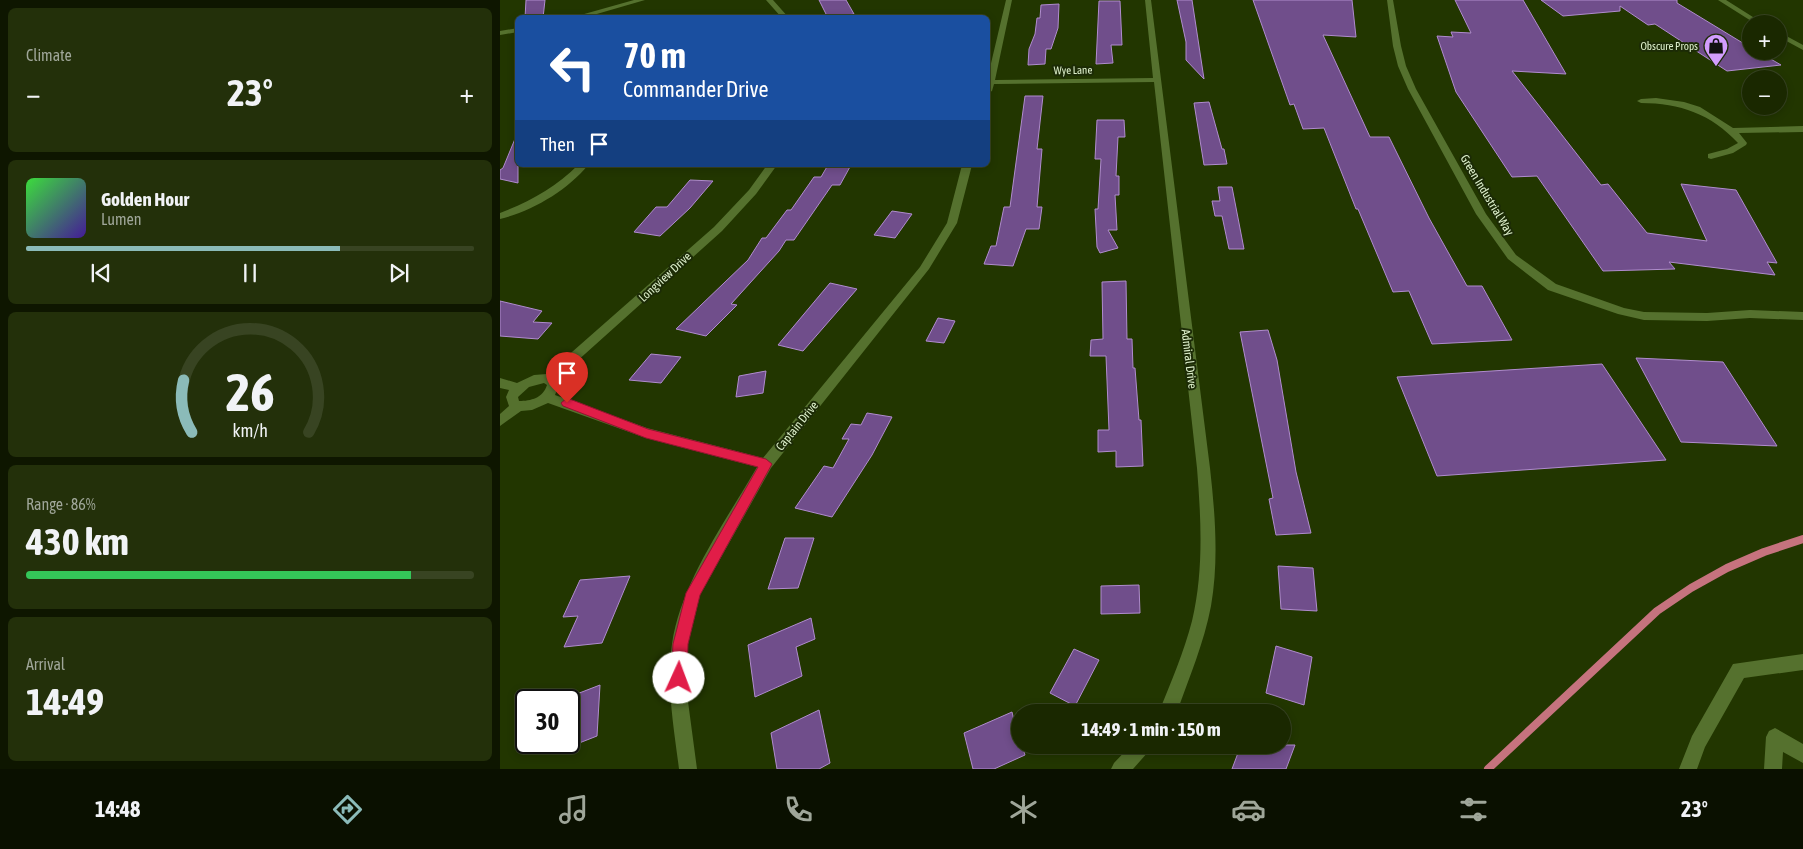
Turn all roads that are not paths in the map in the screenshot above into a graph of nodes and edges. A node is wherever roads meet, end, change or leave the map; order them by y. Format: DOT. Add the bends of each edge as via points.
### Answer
graph roads {
  1 [pos="642,0"];
  2 [pos="768,0"];
  3 [pos="1009,0"];
  4 [pos="1148,0"];
  5 [pos="1390,0"];
  6 [pos="1721,0"];
  7 [pos="592,15"];
  8 [pos="783,15"];
  9 [pos="1746,15"];
  10 [pos="515,30"];
  11 [pos="500,33"];
  12 [pos="1787,39"];
  13 [pos="1803,48"];
  14 [pos="1156,80"];
  15 [pos="990,82"];
  16 [pos="990,86"];
  17 [pos="1641,101"];
  18 [pos="1803,129"];
  19 [pos="1732,130"];
  20 [pos="1711,156"];
  21 [pos="581,167"];
  22 [pos="770,167"];
  23 [pos="967,167"];
  24 [pos="500,216"];
  25 [pos="1803,316"];
  26 [pos="549,379"];
  27 [pos="500,383"];
  28 [pos="518,388"];
  29 [pos="546,397"];
  30 [pos="518,406"];
  31 [pos="500,421"];
  32 [pos="766,464"];
  33 [pos="1803,662"];
  34 [pos="1171,704"];
  35 [pos="1135,754"];
  36 [pos="1803,754"];
  37 [pos="688,769"];
  38 [pos="1120,769"];
  39 [pos="1688,769"];
  40 [pos="1773,769"];
  1 -- 7 [label="street"];
  2 -- 8 [label="street"];
  3 -- 15 [label="street"];
  4 -- 14 [label="street, Admiral Drive"];
  5 -- 25 [label="street, Green Industrial Way" via="1400,59 1412,89 1481,214 1512,257 1552,287 1644,316"];
  6 -- 9 [label="street"];
  10 -- 11 [label="street"];
  12 -- 13 [label="street"];
  14 -- 16 [label="street, Wye Lane"];
  14 -- 34 [label="street, Admiral Drive" via="1203,466 1208,541 1205,591 1190,654"];
  17 -- 19 [label="street" via="1662,100 1691,106"];
  18 -- 19 [label="street"];
  19 -- 20 [label="street" via="1743,143 1730,151"];
  21 -- 24 [label="street" via="560,186 534,202"];
  22 -- 26 [label="street, Longview Drive" via="718,229"];
  23 -- 32 [label="street, Captain Drive" via="952,222 924,269"];
  26 -- 28 [label="street" via="537,379"];
  26 -- 29 [label="street" via="553,388"];
  27 -- 28 [label="street"];
  28 -- 30 [label="street" via="512,401"];
  29 -- 30 [label="street" via="535,404"];
  29 -- 32 [label="street" via="646,433"];
  30 -- 31 [label="street"];
  32 -- 37 [label="street, Captain Drive" via="693,593 680,644 678,694"];
  33 -- 39 [label="street" via="1739,670 1698,742"];
  35 -- 38 [label="street"];
  36 -- 40 [label="street" via="1775,736"];
}
